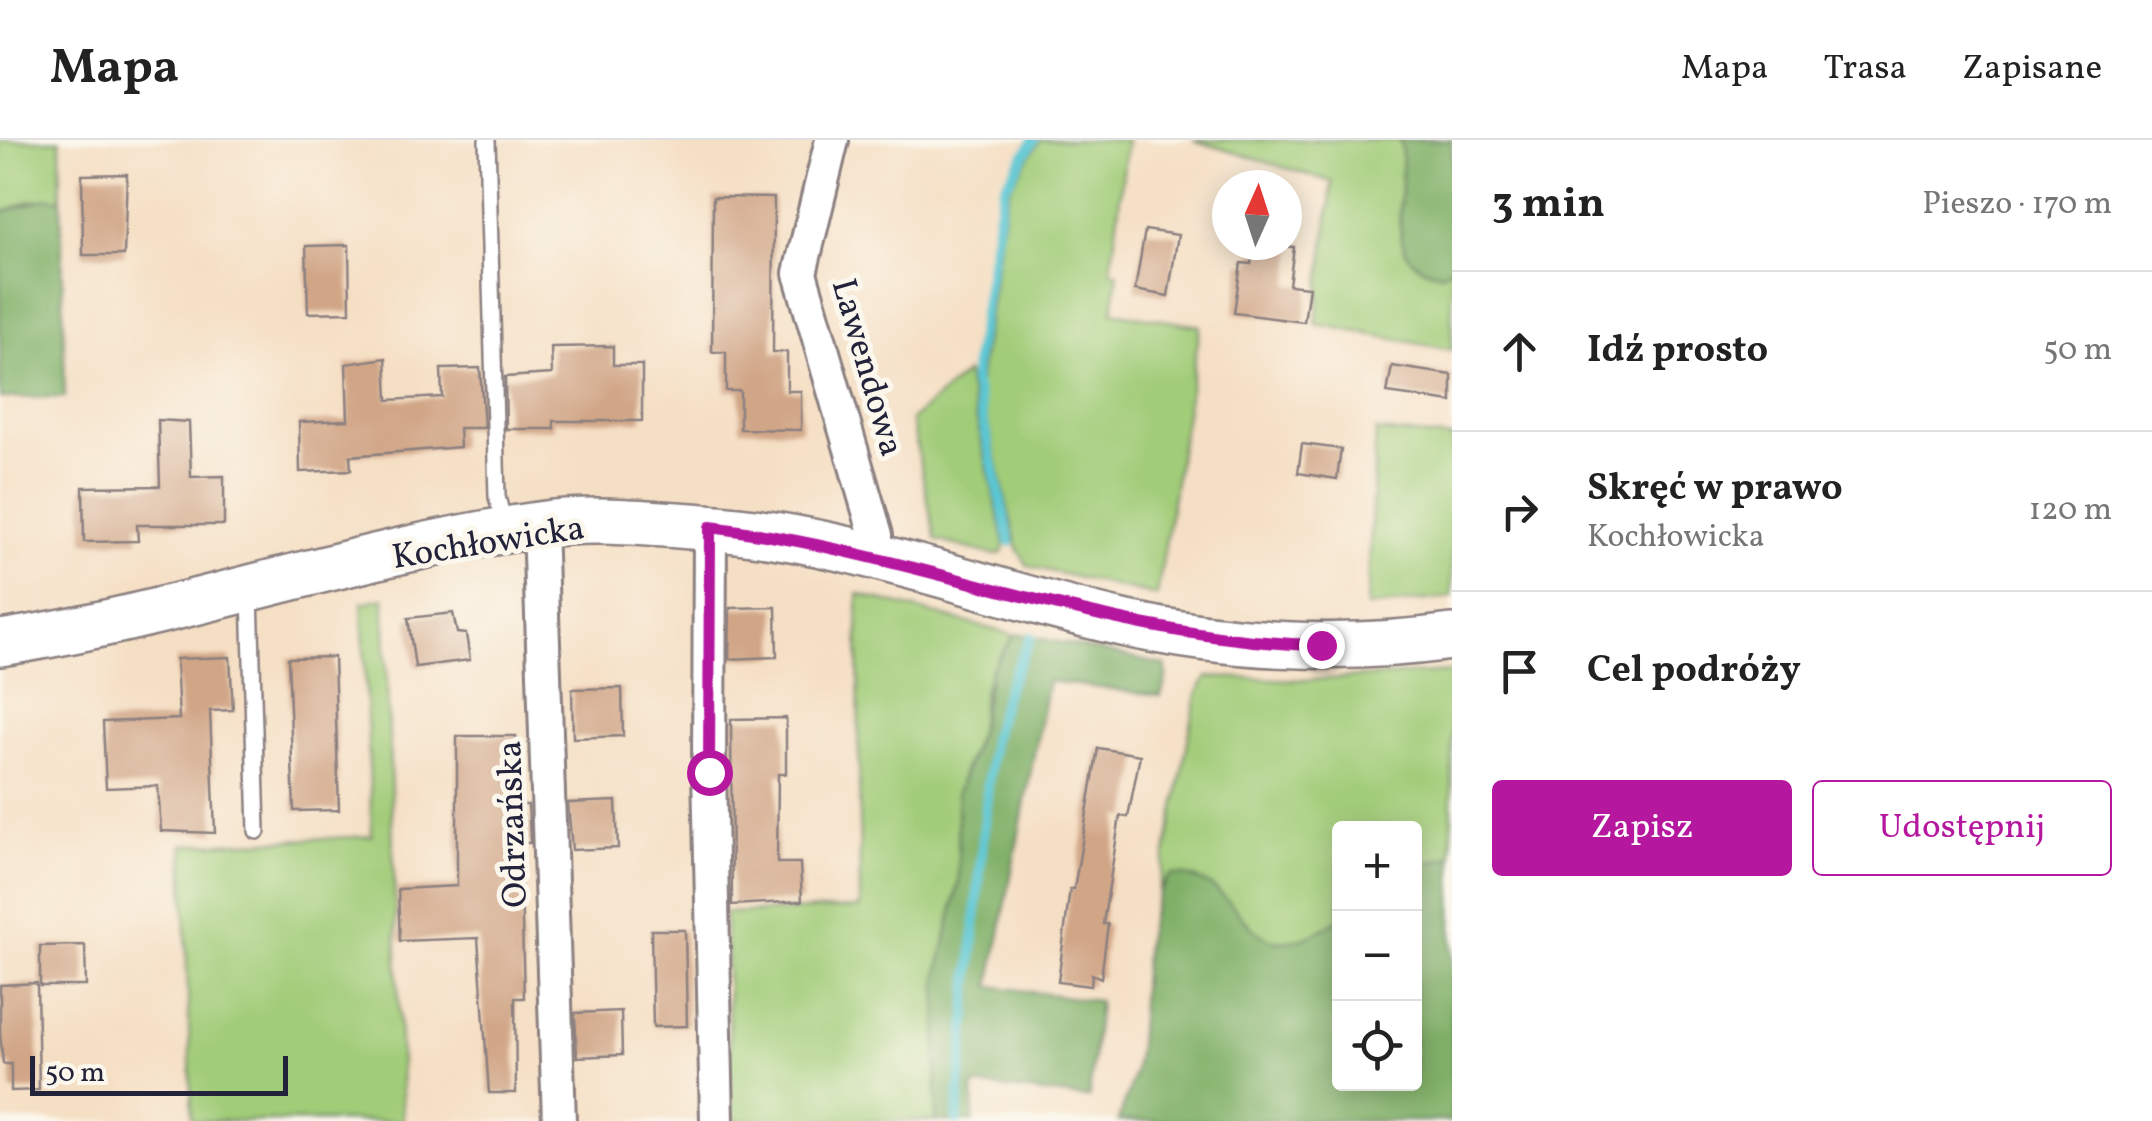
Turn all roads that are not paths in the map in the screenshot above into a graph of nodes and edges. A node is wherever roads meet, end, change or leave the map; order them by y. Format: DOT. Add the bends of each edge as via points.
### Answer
graph roads {
  1 [pos="487,140"];
  2 [pos="832,140"];
  3 [pos="710,527"];
  4 [pos="523,528"];
  5 [pos="872,558"];
  6 [pos="250,590"];
  7 [pos="1452,638"];
  8 [pos="0,643"];
  9 [pos="258,831"];
  10 [pos="558,1121"];
  11 [pos="717,1121"];
  1 -- 4 [label="lane" via="497,497"];
  2 -- 5 [label="street, Lawendowa" via="800,273 876,535"];
  3 -- 4 [label="street, Kochłowicka" via="586,522"];
  3 -- 5 [label="street, Kochłowicka" via="793,537"];
  3 -- 11 [label="street"];
  4 -- 6 [label="street, Kochłowicka"];
  4 -- 10 [label="street, Odrzańska"];
  5 -- 7 [label="street, Kochłowicka" via="1193,636 1321,645"];
  6 -- 8 [label="street, Kochłowicka"];
  6 -- 9 [label="lane"];
}
